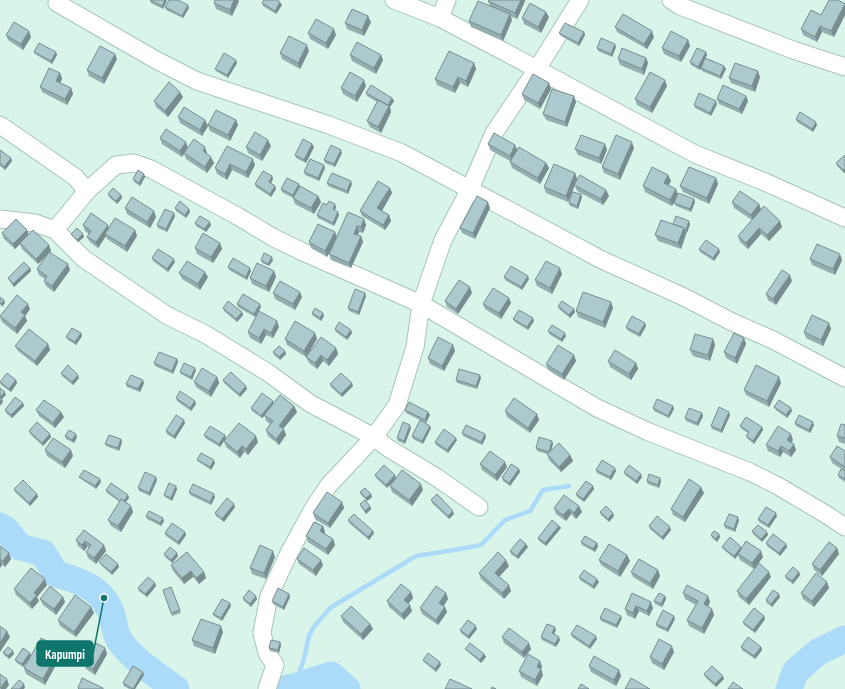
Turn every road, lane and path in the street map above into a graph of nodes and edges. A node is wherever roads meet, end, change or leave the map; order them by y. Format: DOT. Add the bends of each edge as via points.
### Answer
graph roads {
  1 [pos="394,0"];
  2 [pos="447,0"];
  3 [pos="580,0"];
  4 [pos="671,0"];
  5 [pos="58,3"];
  6 [pos="440,18"];
  7 [pos="845,67"];
  8 [pos="537,69"];
  9 [pos="0,125"];
  10 [pos="470,189"];
  11 [pos="87,192"];
  12 [pos="845,218"];
  13 [pos="0,219"];
  14 [pos="55,230"];
  15 [pos="421,304"];
  16 [pos="845,378"];
  17 [pos="374,437"];
  18 [pos="479,507"];
  19 [pos="845,527"];
  20 [pos="267,689"];
  1 -- 6 [label="street"];
  2 -- 6 [label="street"];
  3 -- 8 [label="street"];
  4 -- 7 [label="street" via="680,6"];
  5 -- 10 [label="street" via="197,81 329,125 395,151"];
  6 -- 8 [label="street"];
  8 -- 10 [label="street" via="494,133"];
  8 -- 12 [label="street" via="695,154 766,182"];
  9 -- 11 [label="street" via="75,177"];
  10 -- 15 [label="street" via="443,240"];
  10 -- 16 [label="street" via="602,260 773,340"];
  11 -- 14 [label="street"];
  11 -- 15 [label="street" via="116,165 134,164 151,168 286,244"];
  13 -- 14 [label="street" via="35,223"];
  14 -- 17 [label="street" via="84,259 162,312 206,334 261,368 311,404"];
  15 -- 17 [label="street" via="415,347 397,405"];
  15 -- 19 [label="street" via="597,408 757,476"];
  17 -- 18 [label="street"];
  17 -- 20 [label="street" via="329,484 312,509 269,596 262,633 267,653 275,665"];
}
